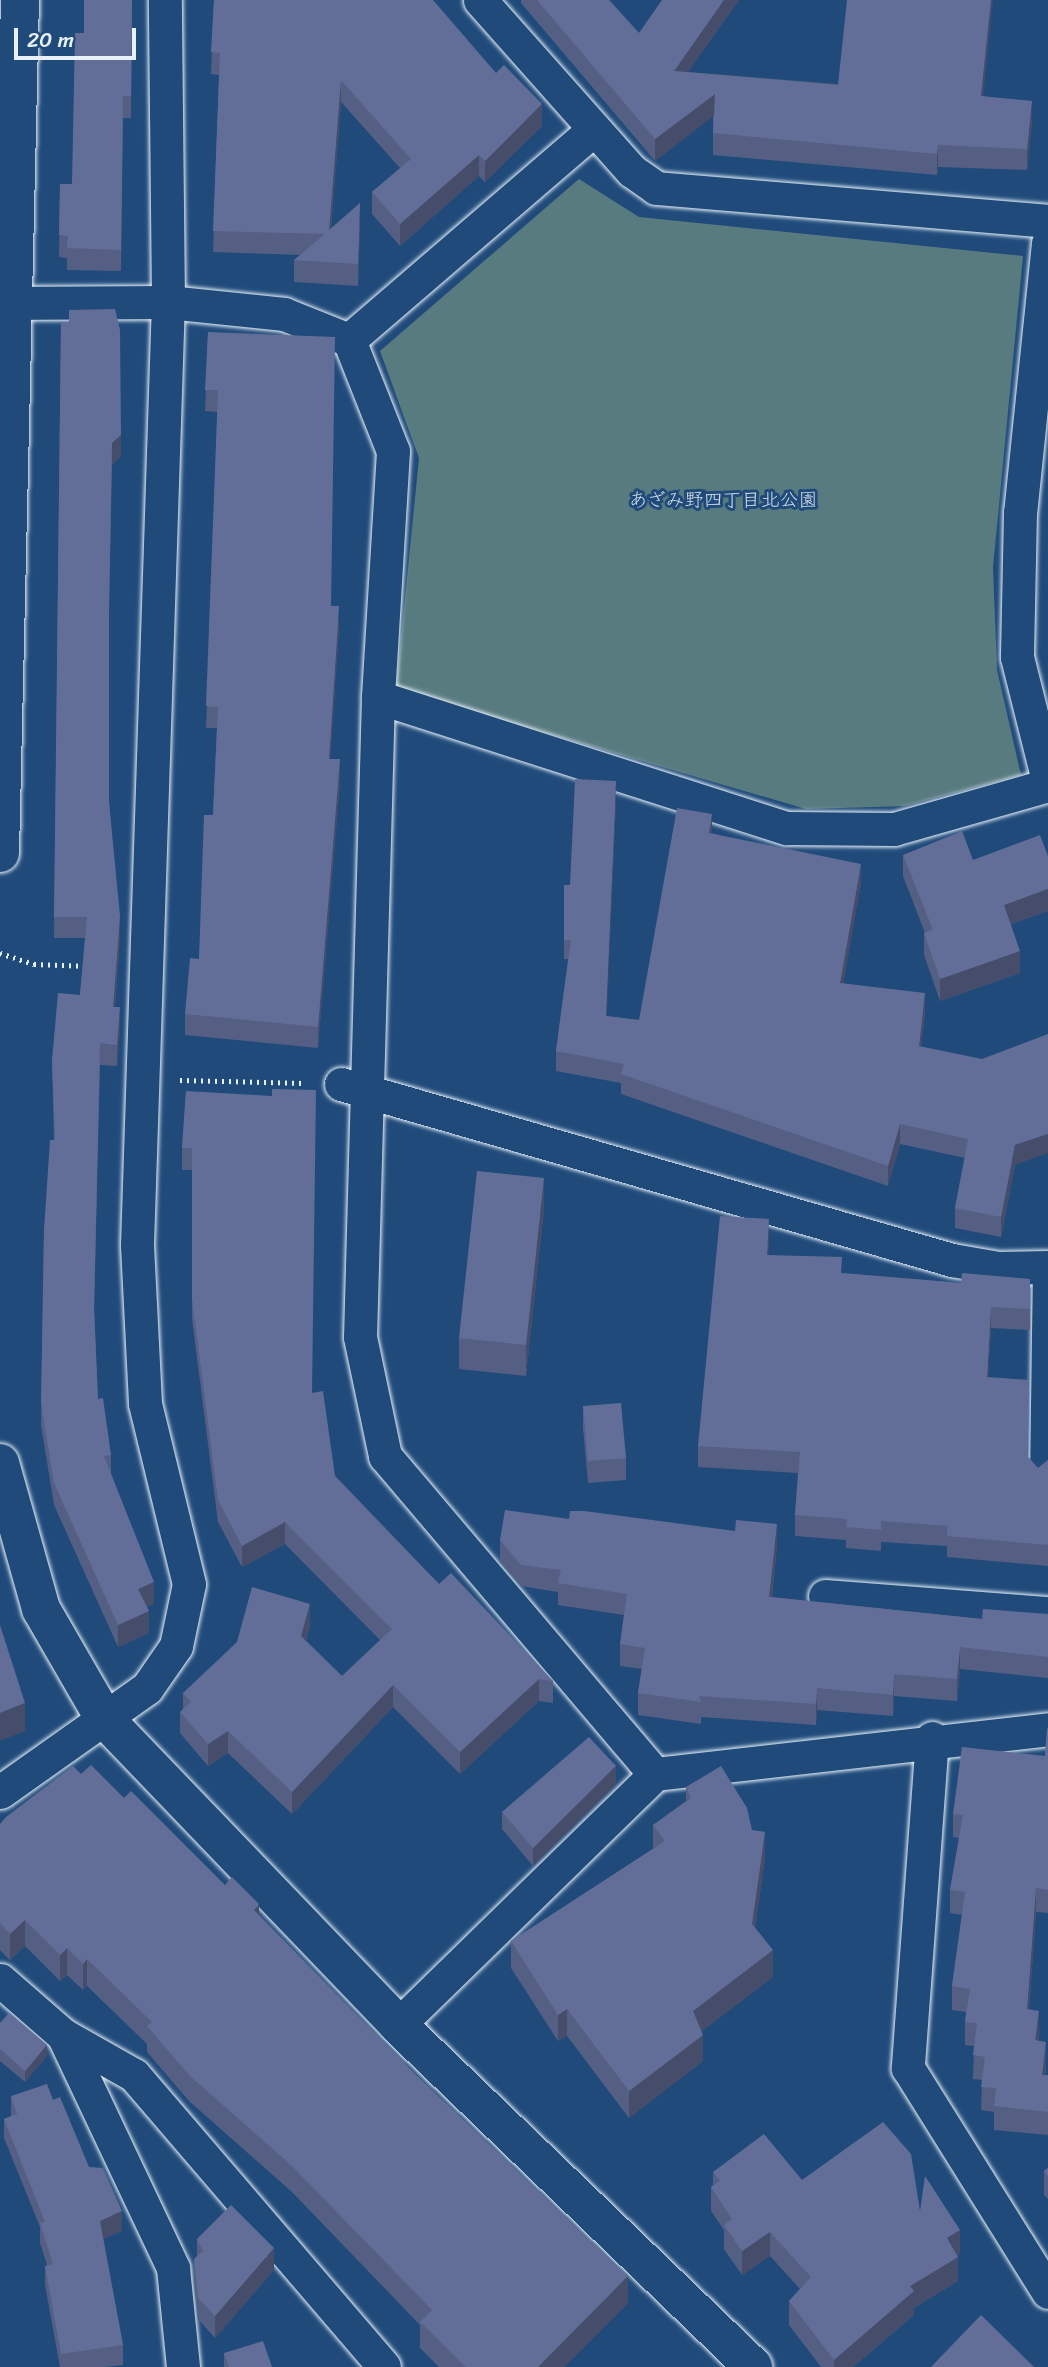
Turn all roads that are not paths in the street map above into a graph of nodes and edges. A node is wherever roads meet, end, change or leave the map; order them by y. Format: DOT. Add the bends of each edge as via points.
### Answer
graph roads {
  1 [pos="20,0"];
  2 [pos="166,0"];
  3 [pos="480,0"];
  4 [pos="594,130"];
  5 [pos="1048,221"];
  6 [pos="1048,243"];
  7 [pos="168,302"];
  8 [pos="7,303"];
  9 [pos="349,340"];
  10 [pos="378,697"];
  11 [pos="1048,783"];
  12 [pos="0,853"];
  13 [pos="354,1088"];
  14 [pos="1045,1268"];
  15 [pos="0,1463"];
  16 [pos="1039,1478"];
  17 [pos="825,1596"];
  18 [pos="1048,1613"];
  19 [pos="104,1718"];
  20 [pos="1048,1729"];
  21 [pos="932,1738"];
  22 [pos="655,1774"];
  23 [pos="0,1792"];
  24 [pos="0,1980"];
  25 [pos="398,2025"];
  26 [pos="63,2035"];
  27 [pos="1048,2292"];
  28 [pos="751,2366"];
  29 [pos="183,2367"];
  30 [pos="384,2367"];
  1 -- 8 [label="street"];
  2 -- 7 [label="street"];
  3 -- 4 [label="street"];
  4 -- 5 [label="street" via="656,188"];
  4 -- 9 [label="street"];
  6 -- 11 [label="street" via="1020,512 1017,657"];
  7 -- 8 [label="street"];
  7 -- 9 [label="street" via="284,314"];
  7 -- 19 [label="street" via="154,1080 137,1245 145,1403 190,1584 176,1646 147,1688"];
  8 -- 12 [label="street"];
  9 -- 10 [label="street" via="393,451"];
  10 -- 11 [label="street" via="787,828 894,830"];
  10 -- 13 [label="street"];
  13 -- 14 [label="street" via="952,1260"];
  13 -- 22 [label="street" via="360,1337 385,1456"];
  14 -- 16 [label="lane"];
  15 -- 19 [label="street" via="41,1609"];
  17 -- 18 [label="street"];
  19 -- 23 [label="street"];
  19 -- 25 [label="street"];
  20 -- 21 [label="street"];
  21 -- 22 [label="street"];
  21 -- 27 [label="street" via="908,2068"];
  22 -- 25 [label="street"];
  24 -- 26 [label="street"];
  25 -- 28 [label="street"];
  26 -- 29 [label="street" via="173,2268"];
  26 -- 30 [label="street" via="134,2075"];
}
